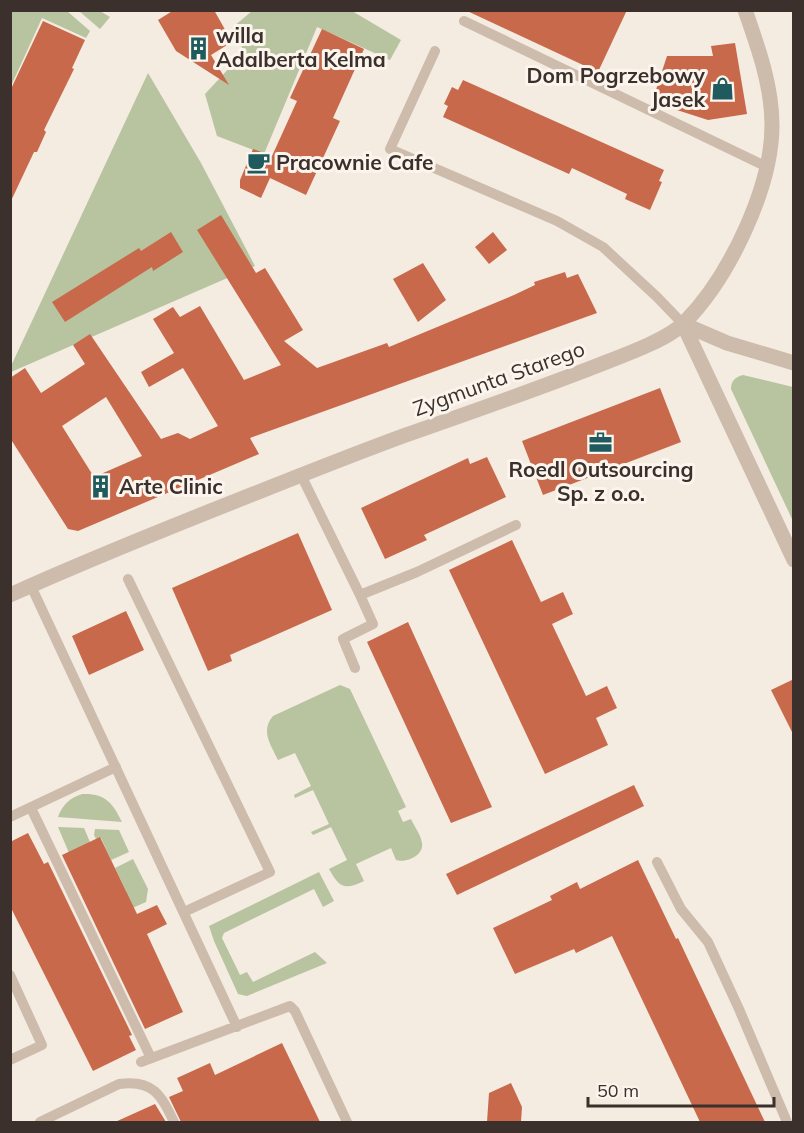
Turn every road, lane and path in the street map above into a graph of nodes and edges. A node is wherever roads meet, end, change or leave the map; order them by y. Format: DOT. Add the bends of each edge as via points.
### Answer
graph roads {
  1 [pos="745,10"];
  2 [pos="464,21"];
  3 [pos="435,51"];
  4 [pos="767,167"];
  5 [pos="683,324"];
  6 [pos="794,363"];
  7 [pos="300,475"];
  8 [pos="516,525"];
  9 [pos="794,560"];
  10 [pos="128,579"];
  11 [pos="31,586"];
  12 [pos="360,595"];
  13 [pos="10,596"];
  14 [pos="355,668"];
  15 [pos="116,767"];
  16 [pos="31,808"];
  17 [pos="10,817"];
  18 [pos="657,862"];
  19 [pos="184,912"];
  20 [pos="10,975"];
  21 [pos="237,1027"];
  22 [pos="10,1060"];
  23 [pos="40,1122"];
  24 [pos="174,1122"];
  25 [pos="347,1122"];
  26 [pos="787,1122"];
  1 -- 4 [label="street, Zygmunta Starego" via="771,106"];
  2 -- 4 [label="lane"];
  3 -- 5 [label="lane" via="390,149 557,221 603,247"];
  4 -- 5 [label="street, Zygmunta Starego" via="732,254"];
  5 -- 6 [label="street" via="727,343"];
  5 -- 7 [label="street, Zygmunta Starego" via="636,350 578,374"];
  5 -- 9 [label="street"];
  7 -- 11 [label="street, Zygmunta Starego"];
  7 -- 12 [label="lane"];
  8 -- 12 [label="lane"];
  10 -- 19 [label="lane" via="270,872"];
  11 -- 13 [label="street, Zygmunta Starego"];
  11 -- 15 [label="lane"];
  12 -- 14 [label="lane" via="373,624 343,639"];
  15 -- 16 [label="lane"];
  15 -- 19 [label="lane"];
  16 -- 17 [label="lane"];
  16 -- 21 [label="lane" via="146,1060"];
  18 -- 26 [label="lane" via="681,909 708,942"];
  19 -- 21 [label="lane"];
  20 -- 22 [label="lane" via="42,1044"];
  21 -- 25 [label="lane" via="290,1006"];
  23 -- 24 [label="lane" via="119,1084 130,1083 145,1085 162,1096"];
}
